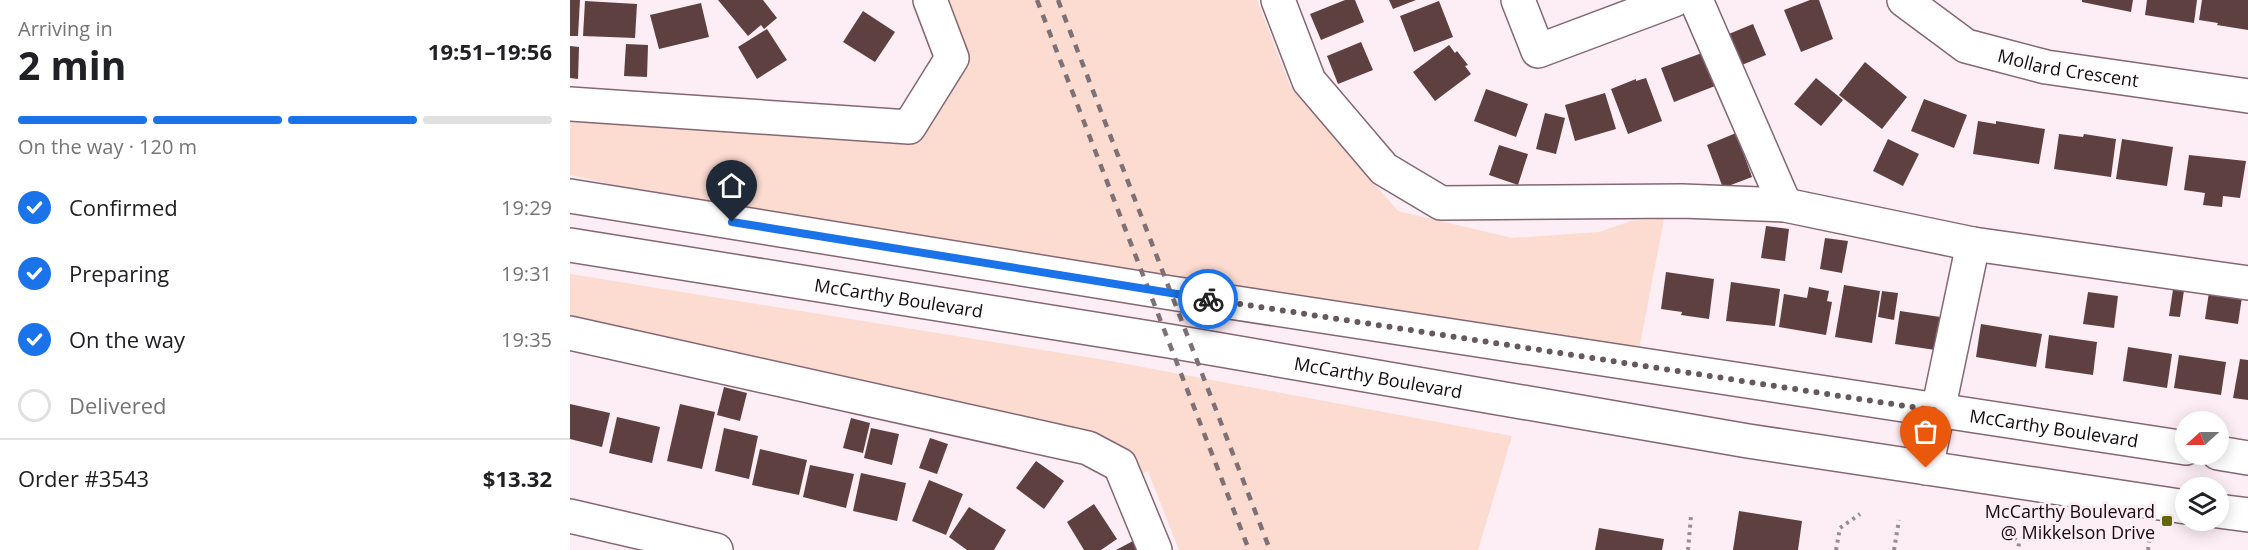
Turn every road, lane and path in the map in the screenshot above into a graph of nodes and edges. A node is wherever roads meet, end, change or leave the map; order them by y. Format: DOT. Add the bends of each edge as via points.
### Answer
graph roads {
  1 [pos="930,0"];
  2 [pos="1278,0"];
  3 [pos="1518,0"];
  4 [pos="1674,0"];
  5 [pos="1696,0"];
  6 [pos="1904,0"];
  7 [pos="2248,96"];
  8 [pos="570,104"];
  9 [pos="570,196"];
  10 [pos="1785,205"];
  11 [pos="1973,244"];
  12 [pos="570,245"];
  13 [pos="2248,283"];
  14 [pos="570,333"];
  15 [pos="1938,411"];
  16 [pos="2175,446"];
  17 [pos="2229,455"];
  18 [pos="2248,458"];
  19 [pos="1926,468"];
  20 [pos="2175,505"];
  21 [pos="2229,512"];
  22 [pos="1860,513"];
  23 [pos="2248,515"];
  24 [pos="570,516"];
  25 [pos="1691,516"];
  26 [pos="1899,520"];
  27 [pos="2014,538"];
  28 [pos="716,550"];
  29 [pos="1155,550"];
  30 [pos="1688,550"];
  31 [pos="1836,550"];
  32 [pos="1894,550"];
  33 [pos="2018,550"];
  1 -- 8 [label="main road" via="952,57 909,127"];
  2 -- 10 [label="main road" via="1309,81 1384,169 1440,203 1682,201"];
  3 -- 4 [label="main road" via="1538,51"];
  5 -- 10 [label="main road"];
  6 -- 7 [label="main road, Mollard Crescent" via="1966,46 2046,67"];
  9 -- 15 [label="main road, McCarthy Boulevard"];
  10 -- 11 [label="main road"];
  11 -- 13 [label="main road"];
  11 -- 15 [label="main road"];
  12 -- 19 [label="main road, McCarthy Boulevard"];
  14 -- 29 [label="main road" via="1088,448 1120,465"];
  15 -- 16 [label="main road, McCarthy Boulevard"];
  15 -- 19 [label="main road"];
  17 -- 18 [label="main road"];
  19 -- 20 [label="main road, McCarthy Boulevard"];
  21 -- 23 [label="main road"];
  22 -- 31 [label="path" via="1840,528"];
  24 -- 28 [label="main road"];
  25 -- 30 [label="path"];
  26 -- 32 [label="path"];
  27 -- 33 [label="path" via="2019,543"];
}
